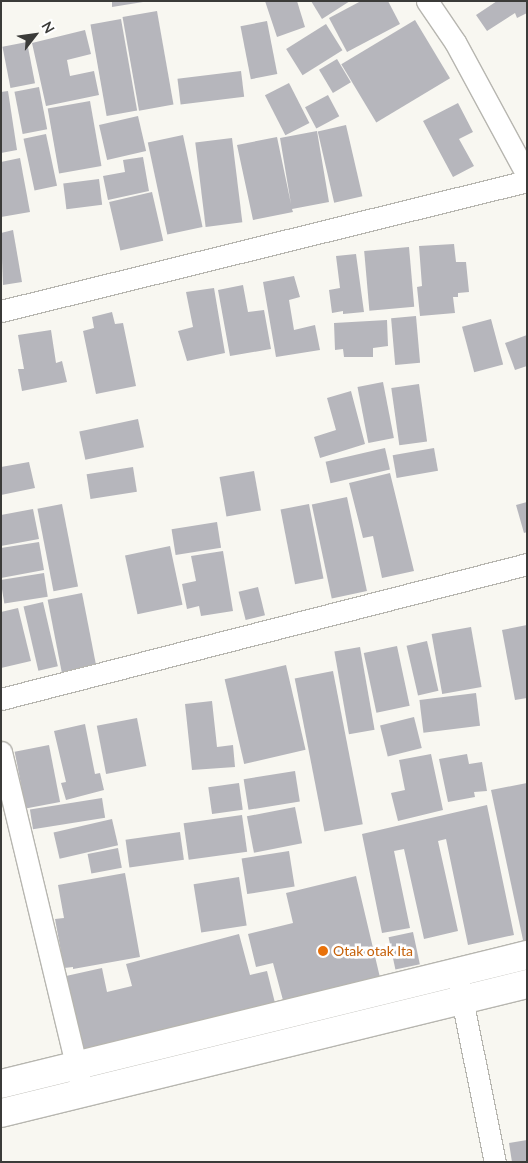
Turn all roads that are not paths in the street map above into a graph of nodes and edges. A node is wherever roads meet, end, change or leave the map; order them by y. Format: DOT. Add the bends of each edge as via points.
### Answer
graph roads {
  1 [pos="427,1"];
  2 [pos="527,174"];
  3 [pos="527,181"];
  4 [pos="1,311"];
  5 [pos="527,564"];
  6 [pos="1,699"];
  7 [pos="1,752"];
  8 [pos="527,955"];
  9 [pos="457,972"];
  10 [pos="527,984"];
  11 [pos="462,1000"];
  12 [pos="77,1066"];
  13 [pos="1,1084"];
  14 [pos="82,1094"];
  15 [pos="1,1113"];
  16 [pos="495,1162"];
  1 -- 2 [label="street" via="456,42"];
  3 -- 4 [label="street"];
  5 -- 6 [label="street"];
  7 -- 12 [label="street"];
  8 -- 9 [label="street"];
  9 -- 11 [label="street"];
  9 -- 12 [label="street"];
  10 -- 11 [label="street"];
  11 -- 14 [label="street"];
  11 -- 16 [label="street"];
  12 -- 13 [label="street"];
  12 -- 14 [label="street"];
  14 -- 15 [label="street"];
}
